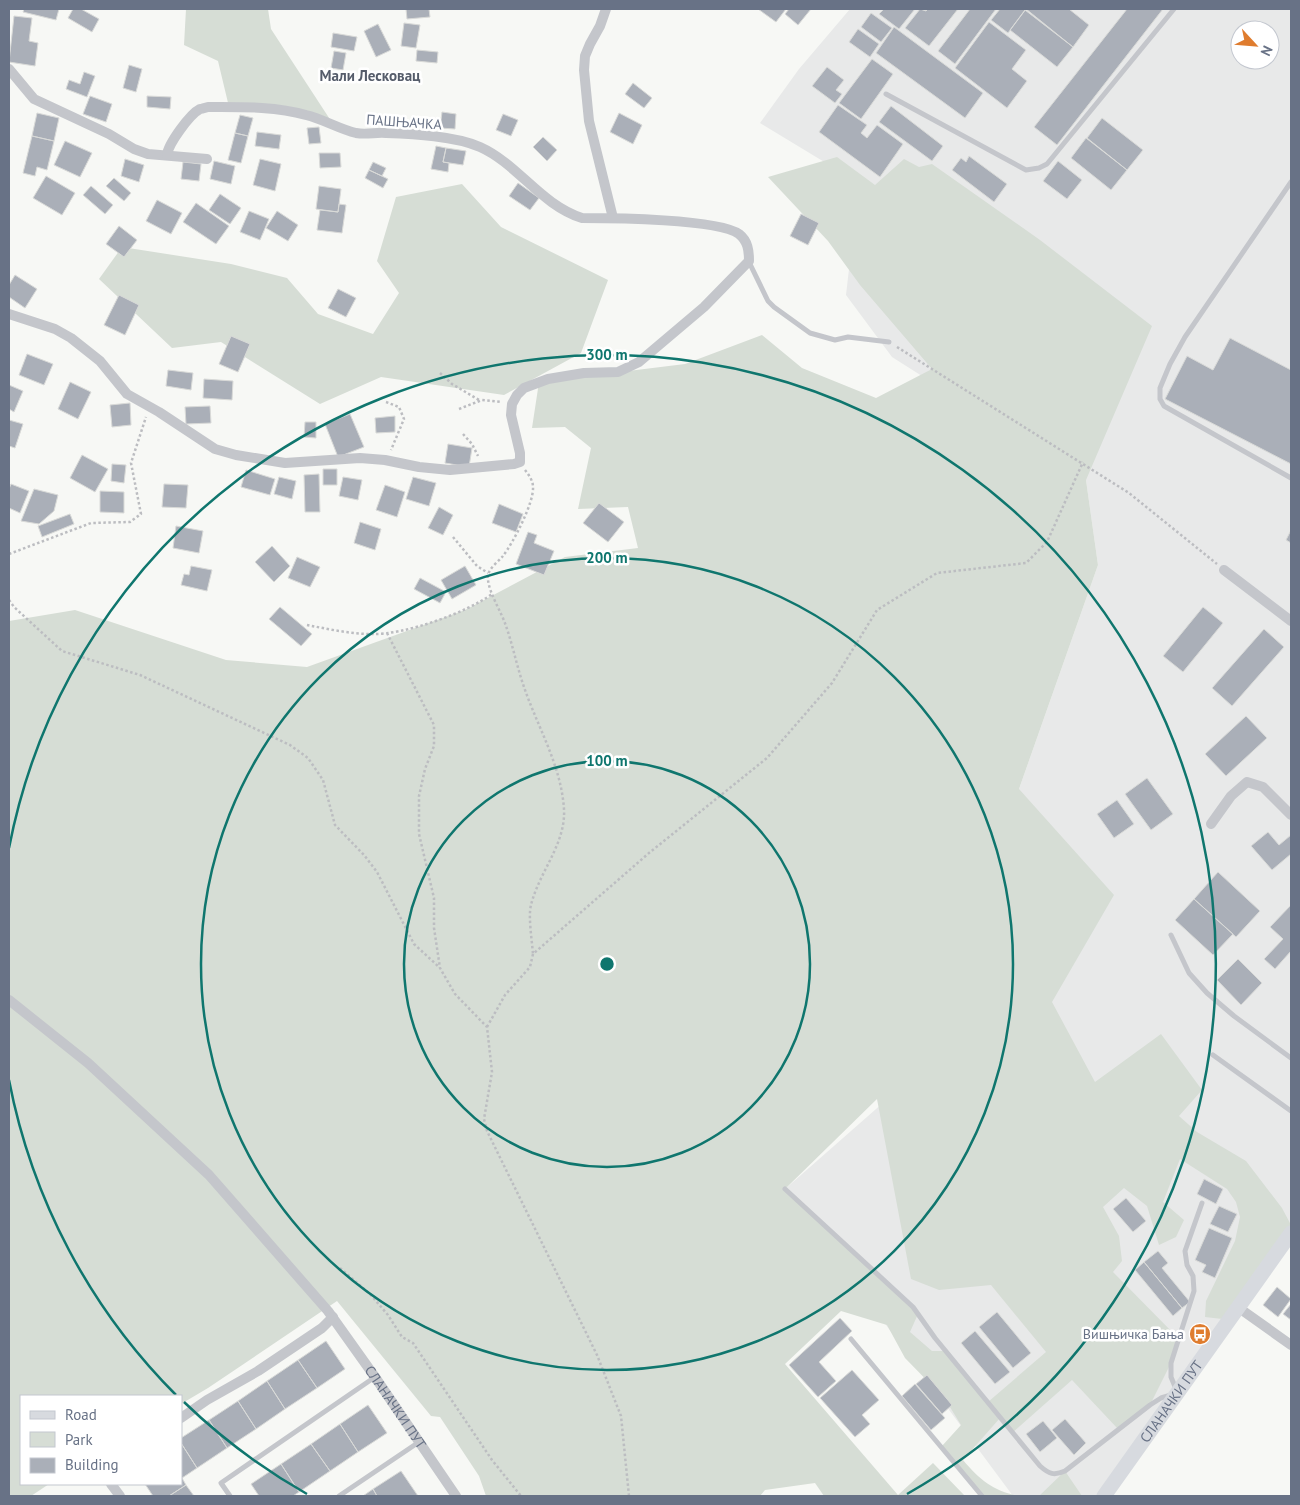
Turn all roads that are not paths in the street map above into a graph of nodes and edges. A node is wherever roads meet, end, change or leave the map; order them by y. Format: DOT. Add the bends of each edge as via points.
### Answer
graph roads {
  1 [pos="606,9"];
  2 [pos="1174,9"];
  3 [pos="9,69"];
  4 [pos="886,94"];
  5 [pos="167,155"];
  6 [pos="207,159"];
  7 [pos="1291,182"];
  8 [pos="1289,189"];
  9 [pos="614,218"];
  10 [pos="749,262"];
  11 [pos="9,314"];
  12 [pos="889,342"];
  13 [pos="1291,478"];
  14 [pos="1224,570"];
  15 [pos="1291,621"];
  16 [pos="1291,815"];
  17 [pos="1211,824"];
  18 [pos="1171,935"];
  19 [pos="9,1000"];
  20 [pos="1214,1055"];
  21 [pos="1291,1058"];
  22 [pos="1291,1111"];
  23 [pos="785,1189"];
  24 [pos="1202,1203"];
  25 [pos="1291,1233"];
  26 [pos="1239,1308"];
  27 [pos="331,1314"];
  28 [pos="851,1339"];
  29 [pos="1291,1345"];
  30 [pos="375,1377"];
  31 [pos="1177,1393"];
  32 [pos="182,1417"];
  33 [pos="420,1441"];
  34 [pos="112,1485"];
  35 [pos="120,1496"];
  36 [pos="230,1496"];
  37 [pos="339,1496"];
  38 [pos="456,1496"];
  39 [pos="982,1496"];
  40 [pos="1104,1496"];
  1 -- 9 [label="street" via="585,56 584,70 589,121"];
  2 -- 4 [label="lane" via="1047,164 1039,168 1026,170"];
  3 -- 5 [label="street" via="28,93 45,105 143,153"];
  5 -- 6 [label="street"];
  5 -- 9 [label="street, ПАШЊАЧКА" via="170,146 200,109 278,110 306,114 357,133 434,136 464,141 507,164 564,210 582,218"];
  7 -- 8 [label="lane"];
  8 -- 13 [label="lane" via="1193,324 1170,364 1160,388 1160,398 1164,406"];
  9 -- 10 [label="street" via="708,225 738,233 750,250"];
  10 -- 11 [label="street" via="704,307 638,362 618,372 548,378 524,388 512,404 511,415 520,462 450,470 360,458 285,464 236,455 209,446 122,389 100,361 71,338 55,328"];
  10 -- 12 [label="lane" via="768,301 810,333 835,340 848,337"];
  14 -- 15 [label="street"];
  16 -- 17 [label="street" via="1263,787 1247,782 1231,796"];
  18 -- 21 [label="lane" via="1189,974 1207,993"];
  19 -- 27 [label="street, СЛАНАЧКИ ПУТ" via="88,1063 209,1175"];
  20 -- 22 [label="lane"];
  23 -- 31 [label="lane" via="913,1307 1048,1474 1065,1471 1150,1405"];
  24 -- 31 [label="lane" via="1185,1251 1194,1291 1171,1363 1171,1377"];
  25 -- 26 [label="street, СЛАНАЧКИ ПУТ"];
  26 -- 29 [label="street"];
  26 -- 31 [label="street, СЛАНАЧКИ ПУТ"];
  27 -- 30 [label="street, СЛАНАЧКИ ПУТ"];
  27 -- 32 [label="street" via="322,1328"];
  28 -- 39 [label="lane"];
  30 -- 33 [label="street, СЛАНАЧКИ ПУТ"];
  30 -- 36 [label="lane" via="221,1483"];
  31 -- 40 [label="street, СЛАНАЧКИ ПУТ"];
  33 -- 37 [label="lane"];
  33 -- 38 [label="street, СЛАНАЧКИ ПУТ"];
  34 -- 35 [label="street"];
}
